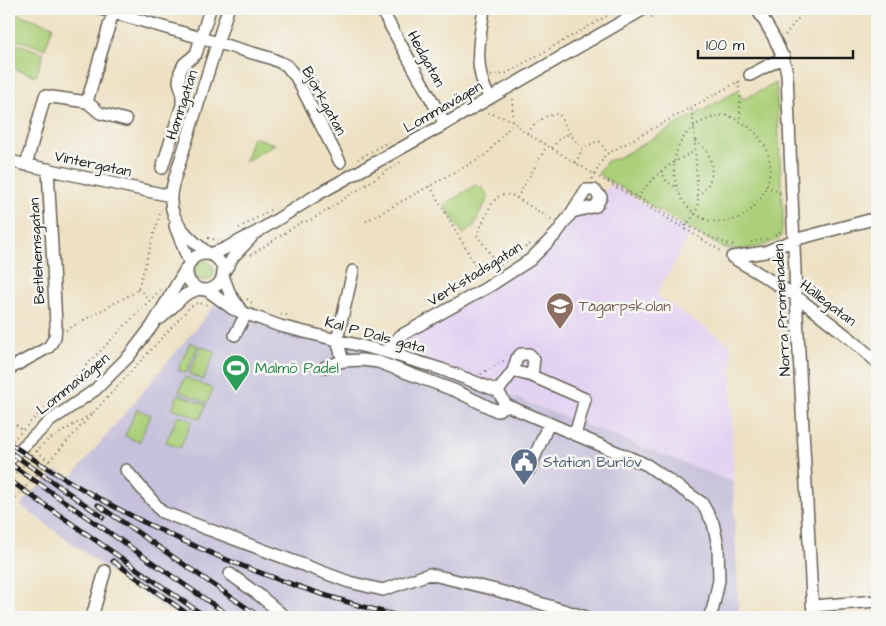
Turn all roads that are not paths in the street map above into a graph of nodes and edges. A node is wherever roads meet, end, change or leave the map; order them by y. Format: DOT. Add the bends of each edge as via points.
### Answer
graph roads {
  1 [pos="101,9"];
  2 [pos="210,9"];
  3 [pos="228,9"];
  4 [pos="381,9"];
  5 [pos="484,9"];
  6 [pos="757,9"];
  7 [pos="113,12"];
  8 [pos="647,14"];
  9 [pos="201,39"];
  10 [pos="218,44"];
  11 [pos="781,52"];
  12 [pos="750,75"];
  13 [pos="489,97"];
  14 [pos="87,102"];
  15 [pos="126,120"];
  16 [pos="445,124"];
  17 [pos="9,161"];
  18 [pos="346,163"];
  19 [pos="26,165"];
  20 [pos="162,168"];
  21 [pos="48,169"];
  22 [pos="171,196"];
  23 [pos="173,212"];
  24 [pos="572,212"];
  25 [pos="877,218"];
  26 [pos="257,232"];
  27 [pos="794,240"];
  28 [pos="209,254"];
  29 [pos="188,265"];
  30 [pos="353,271"];
  31 [pos="223,275"];
  32 [pos="203,289"];
  33 [pos="796,296"];
  34 [pos="244,314"];
  35 [pos="152,326"];
  36 [pos="235,335"];
  37 [pos="337,340"];
  38 [pos="386,352"];
  39 [pos="343,361"];
  40 [pos="877,362"];
  41 [pos="325,367"];
  42 [pos="9,369"];
  43 [pos="513,371"];
  44 [pos="532,376"];
  45 [pos="498,391"];
  46 [pos="506,405"];
  47 [pos="549,423"];
  48 [pos="575,435"];
  49 [pos="9,460"];
  50 [pos="126,470"];
  51 [pos="529,470"];
  52 [pos="105,571"];
  53 [pos="230,574"];
  54 [pos="877,601"];
  55 [pos="813,612"];
  56 [pos="92,617"];
  57 [pos="285,617"];
  58 [pos="586,617"];
  59 [pos="709,617"];
  1 -- 7 [label="street, Björkgatan"];
  2 -- 9 [label="street"];
  3 -- 10 [label="street, Hamngatan"];
  4 -- 16 [label="street, Hedgatan"];
  5 -- 13 [label="street" via="478,59 481,80"];
  6 -- 11 [label="street, Norra Promenaden"];
  7 -- 9 [label="street, Björkgatan"];
  7 -- 14 [label="street"];
  8 -- 13 [label="street, Lommavägen"];
  9 -- 10 [label="street, Björkgatan"];
  9 -- 20 [label="street" via="196,54 180,72 182,105"];
  10 -- 18 [label="street, Björkgatan" via="270,58 292,70"];
  10 -- 22 [label="street, Hamngatan"];
  11 -- 12 [label="street"];
  11 -- 27 [label="street, Norra Promenaden" via="786,73"];
  13 -- 16 [label="street, Lommavägen"];
  14 -- 15 [label="street" via="100,113"];
  14 -- 19 [label="street" via="44,97"];
  16 -- 26 [label="street, Lommavägen"];
  17 -- 19 [label="street, Vintergatan"];
  19 -- 21 [label="street, Vintergatan"];
  21 -- 22 [label="street, Vintergatan"];
  21 -- 42 [label="street, Betlehemsgatan" via="55,334 49,347"];
  22 -- 23 [label="street, Hamngatan"];
  23 -- 28 [label="street, Hamngatan" via="191,240"];
  23 -- 29 [label="street, Hamngatan"];
  24 -- 24 [label="street, Verkstadsgatan" via="596,206 601,197 594,190 586,190"];
  24 -- 38 [label="street, Verkstadsgatan" via="530,260 400,336"];
  25 -- 27 [label="street"];
  26 -- 28 [label="street, Lommavägen"];
  26 -- 31 [label="street, Lommavägen" via="233,257"];
  27 -- 33 [label="street, Norra Promenaden"];
  27 -- 33 [label="street, Hällegatan" via="765,252 732,257"];
  28 -- 29 [label="street, Lommavägen" via="196,255"];
  28 -- 31 [label="street" via="221,263"];
  29 -- 32 [label="street" via="188,280"];
  29 -- 35 [label="street, Lommavägen"];
  30 -- 37 [label="street"];
  31 -- 32 [label="street, Lommavägen" via="218,285"];
  31 -- 34 [label="street" via="230,294"];
  32 -- 34 [label="street, Kal P Dals gata"];
  32 -- 35 [label="street, Lommavägen" via="185,295"];
  33 -- 40 [label="street, Hällegatan"];
  33 -- 55 [label="street, Norra Promenaden"];
  34 -- 36 [label="street"];
  34 -- 37 [label="street, Kal P Dals gata"];
  35 -- 49 [label="street, Lommavägen" via="110,376 50,422"];
  37 -- 38 [label="street, Kal P Dals gata"];
  37 -- 39 [label="street"];
  38 -- 45 [label="street, Kal P Dals gata"];
  39 -- 41 [label="street"];
  39 -- 46 [label="street" via="378,362 456,391 497,411"];
  43 -- 44 [label="street"];
  43 -- 44 [label="street" via="517,358 521,354 529,354 534,359"];
  43 -- 45 [label="street"];
  44 -- 48 [label="street" via="585,399"];
  45 -- 46 [label="street"];
  46 -- 47 [label="street"];
  47 -- 48 [label="street"];
  47 -- 51 [label="street"];
  48 -- 59 [label="street" via="647,466 702,503 713,523 718,546 719,580"];
  50 -- 58 [label="street" via="162,512 349,582 383,590 429,574"];
  52 -- 56 [label="street"];
  53 -- 57 [label="street"];
  54 -- 55 [label="street"];
}
